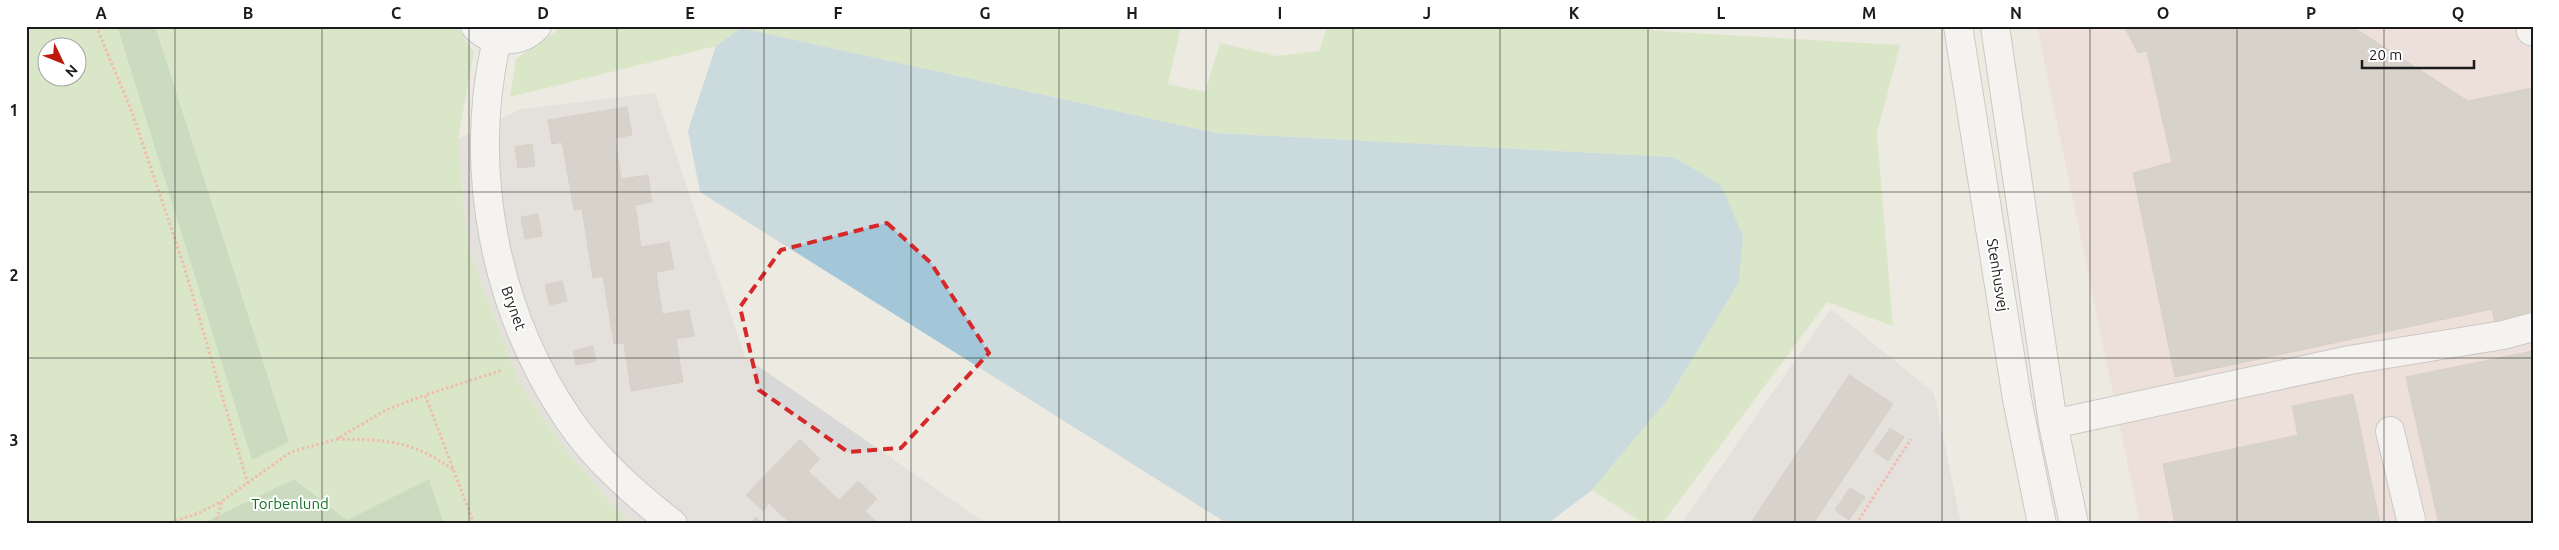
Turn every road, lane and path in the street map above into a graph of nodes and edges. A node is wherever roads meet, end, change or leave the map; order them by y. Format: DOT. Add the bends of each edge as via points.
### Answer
graph roads {
  1 [pos="96,26"];
  2 [pos="537,26"];
  3 [pos="1958,26"];
  4 [pos="1995,26"];
  5 [pos="486,32"];
  6 [pos="2533,327"];
  7 [pos="533,361"];
  8 [pos="425,395"];
  9 [pos="2053,424"];
  10 [pos="2390,431"];
  11 [pos="337,439"];
  12 [pos="1912,439"];
  13 [pos="454,470"];
  14 [pos="248,484"];
  15 [pos="222,501"];
  16 [pos="166,524"];
  17 [pos="215,524"];
  18 [pos="474,524"];
  19 [pos="673,524"];
  20 [pos="1856,524"];
  21 [pos="2042,524"];
  22 [pos="2074,524"];
  23 [pos="2412,524"];
  1 -- 14 [label="path" via="132,112 181,257"];
  2 -- 5 [label="street" via="522,37 508,40"];
  3 -- 21 [label="street, Stenhusvej" via="2017,399"];
  4 -- 9 [label="street"];
  5 -- 7 [label="street, Brynet" via="490,72 484,160 486,191 504,284"];
  6 -- 9 [label="street" via="2503,335 2350,360"];
  7 -- 8 [label="path"];
  7 -- 19 [label="street, Brynet" via="569,420 594,452"];
  8 -- 11 [label="path" via="386,410"];
  8 -- 13 [label="path"];
  9 -- 22 [label="street"];
  10 -- 23 [label="street"];
  11 -- 13 [label="path" via="401,442 432,455"];
  11 -- 14 [label="path" via="291,452"];
  12 -- 20 [label="path"];
  13 -- 18 [label="path"];
  14 -- 15 [label="path"];
  15 -- 16 [label="path"];
  15 -- 17 [label="path"];
}
